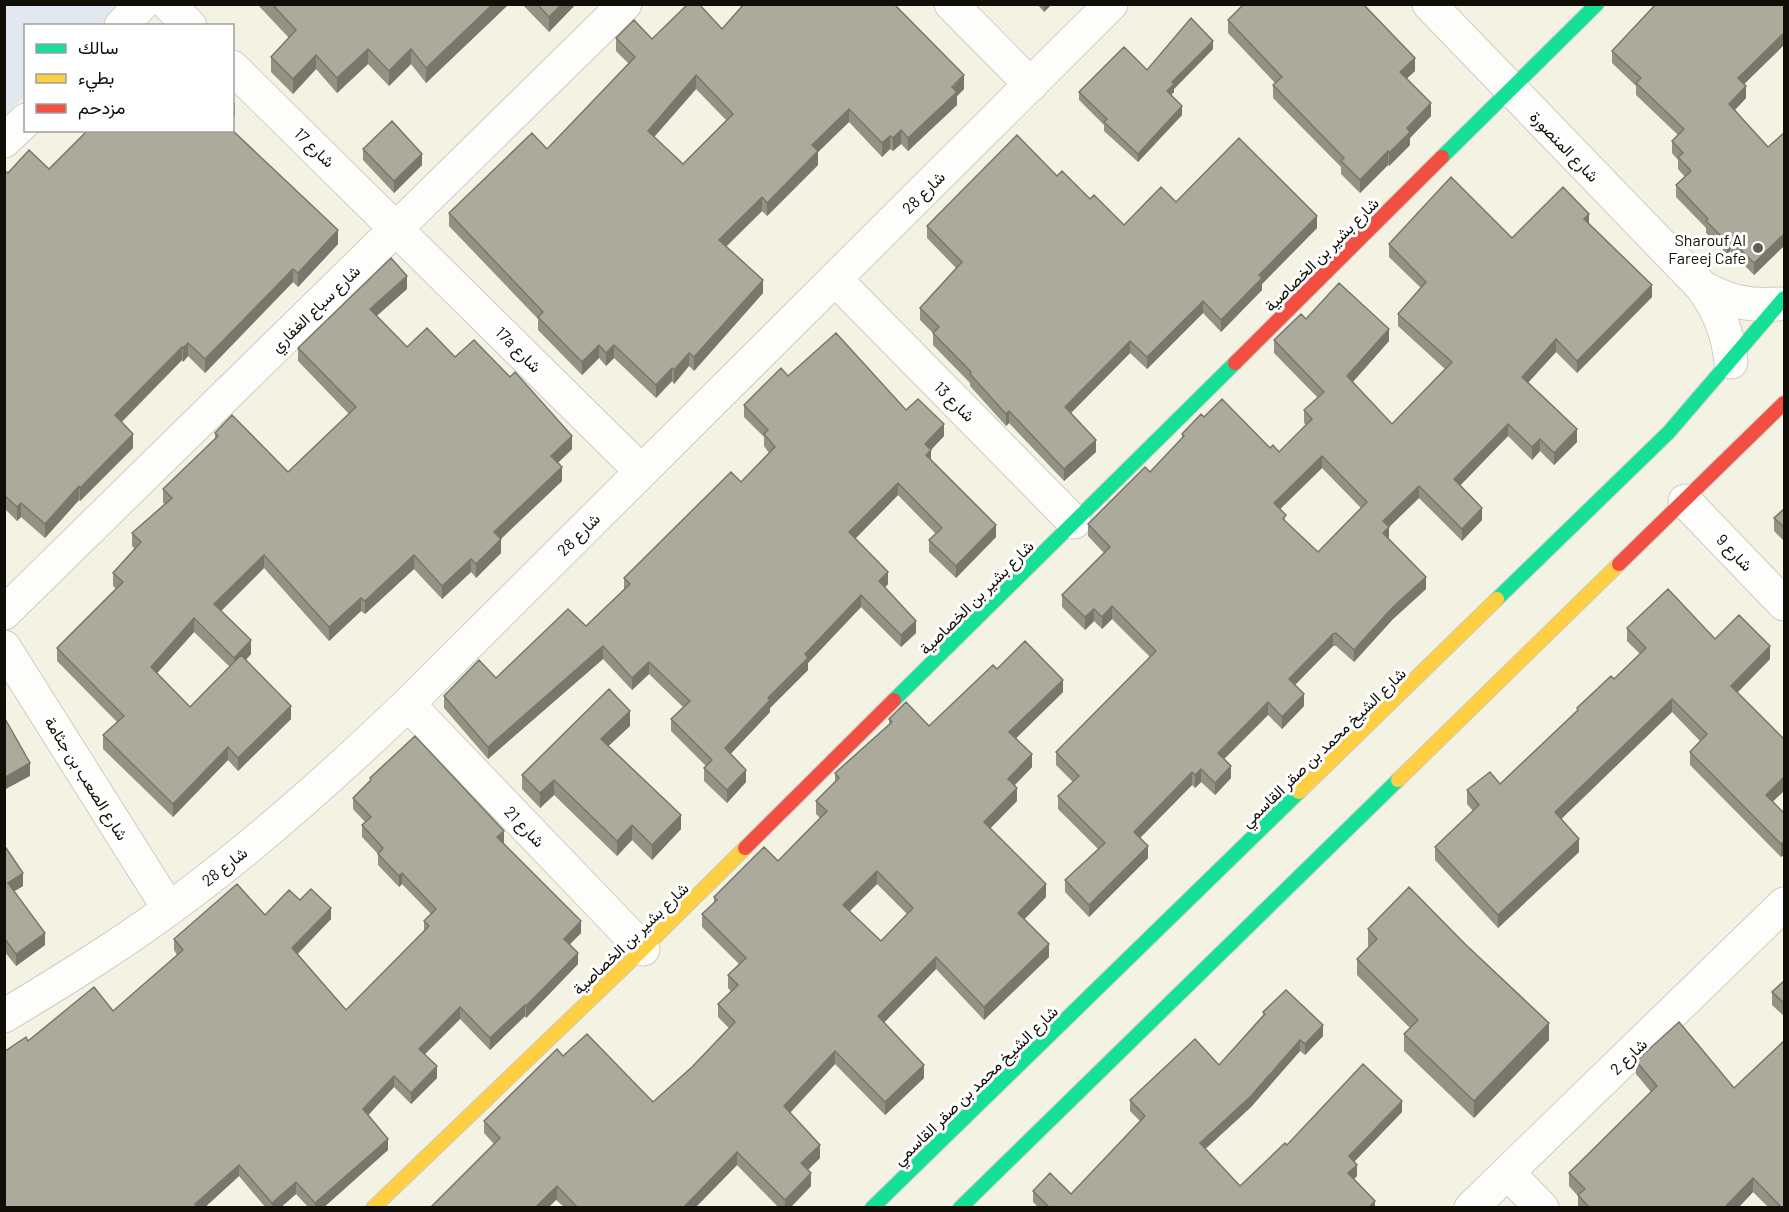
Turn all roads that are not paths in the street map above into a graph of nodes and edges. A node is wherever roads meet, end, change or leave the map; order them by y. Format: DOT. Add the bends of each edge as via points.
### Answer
graph roads {
  1 [pos="142,4"];
  2 [pos="168,4"];
  3 [pos="625,4"];
  4 [pos="951,4"];
  5 [pos="1111,4"];
  6 [pos="1429,4"];
  7 [pos="1597,4"];
  8 [pos="123,24"];
  9 [pos="188,24"];
  10 [pos="234,69"];
  11 [pos="1031,85"];
  12 [pos="1511,89"];
  13 [pos="24,122"];
  14 [pos="4,141"];
  15 [pos="397,227"];
  16 [pos="836,280"];
  17 [pos="1702,287"];
  18 [pos="1782,301"];
  19 [pos="1731,363"];
  20 [pos="1785,403"];
  21 [pos="641,471"];
  22 [pos="1684,501"];
  23 [pos="1074,522"];
  24 [pos="1785,604"];
  25 [pos="4,613"];
  26 [pos="4,647"];
  27 [pos="408,704"];
  28 [pos="1785,904"];
  29 [pos="169,909"];
  30 [pos="643,949"];
  31 [pos="4,1016"];
  32 [pos="1508,1173"];
  33 [pos="373,1208"];
  34 [pos="872,1208"];
  35 [pos="960,1208"];
  36 [pos="1471,1208"];
  37 [pos="1542,1208"];
  1 -- 8 [label="street"];
  2 -- 9 [label="street"];
  3 -- 15 [label="street, شارع سباع الغفاري"];
  4 -- 11 [label="street"];
  5 -- 11 [label="street, شارع 28"];
  6 -- 12 [label="street, شارع المنصورة"];
  7 -- 12 [label="main road, شارع بشير بن الخصاصية"];
  10 -- 15 [label="street, شارع 17"];
  11 -- 16 [label="street, شارع 28"];
  12 -- 17 [label="street, شارع المنصورة"];
  12 -- 23 [label="main road, شارع بشير بن الخصاصية"];
  13 -- 14 [label="street"];
  15 -- 21 [label="street, 17a شارع"];
  15 -- 25 [label="street, شارع سباع الغفاري"];
  16 -- 21 [label="street, شارع 28"];
  16 -- 23 [label="street, شارع 13"];
  17 -- 18 [label="street, شارع المنصورة" via="1738,303"];
  17 -- 19 [label="street, شارع المنصورة" via="1723,322"];
  18 -- 19 [label="main road, شارع الشيخ محمد بن صقر القاسمي"];
  19 -- 34 [label="main road, شارع الشيخ محمد بن صقر القاسمي" via="1644,457"];
  20 -- 22 [label="main road"];
  21 -- 27 [label="street, شارع 28"];
  22 -- 24 [label="street, شارع 9"];
  22 -- 35 [label="main road"];
  23 -- 30 [label="main road, شارع بشير بن الخصاصية"];
  26 -- 29 [label="street, شارع الصعب بن جثامة"];
  27 -- 29 [label="street, شارع 28" via="316,790"];
  27 -- 30 [label="street, شارع 21"];
  28 -- 32 [label="street, شارع 2"];
  29 -- 31 [label="street, شارع 28"];
  30 -- 33 [label="main road, شارع بشير بن الخصاصية"];
  32 -- 36 [label="street, شارع 2"];
  32 -- 37 [label="street"];
}
